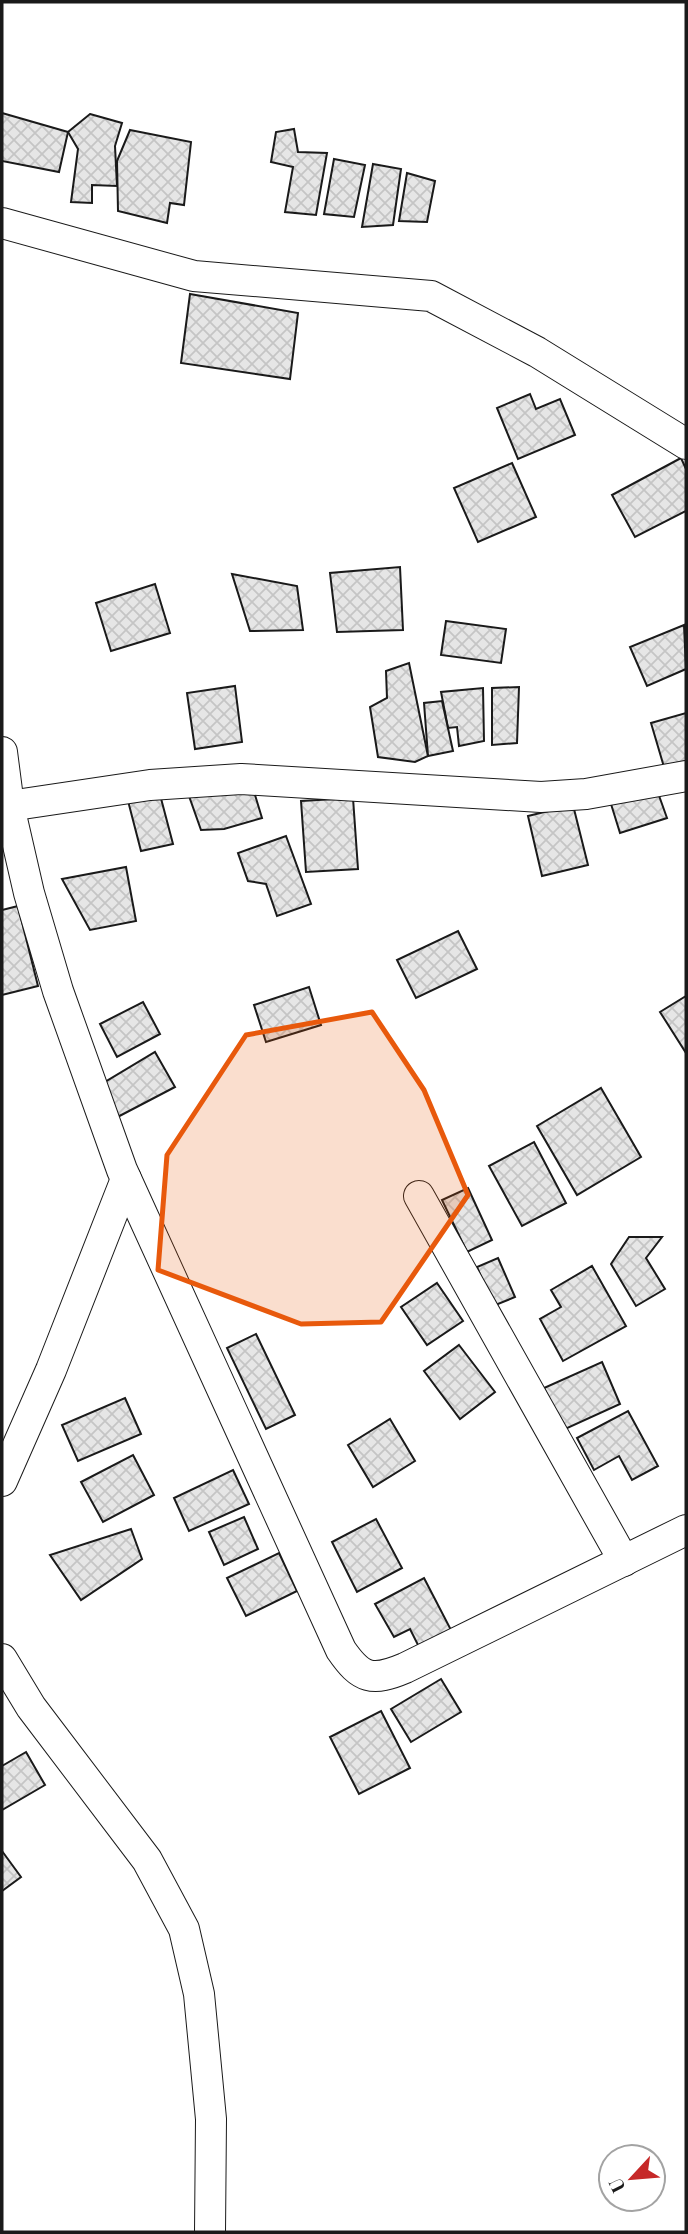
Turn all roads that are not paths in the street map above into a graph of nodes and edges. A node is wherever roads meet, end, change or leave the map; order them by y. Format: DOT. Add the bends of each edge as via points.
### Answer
graph roads {
  1 [pos="2,223"];
  2 [pos="686,444"];
  3 [pos="2,752"];
  4 [pos="686,776"];
  5 [pos="9,806"];
  6 [pos="126,1179"];
  7 [pos="419,1196"];
  8 [pos="2,1480"];
  9 [pos="686,1530"];
  10 [pos="624,1561"];
  11 [pos="2,1659"];
  12 [pos="210,2232"];
  1 -- 2 [label="street" via="194,276 431,296 537,352"];
  3 -- 5 [label="street"];
  4 -- 5 [label="street" via="541,797 241,779 150,785"];
  5 -- 6 [label="street" via="58,991"];
  6 -- 8 [label="street"];
  6 -- 10 [label="street" via="341,1650 355,1670 367,1676 387,1675"];
  7 -- 10 [label="street"];
  9 -- 10 [label="street"];
  11 -- 12 [label="street" via="31,1707 147,1860 184,1928 199,1994 211,2119"];
}
